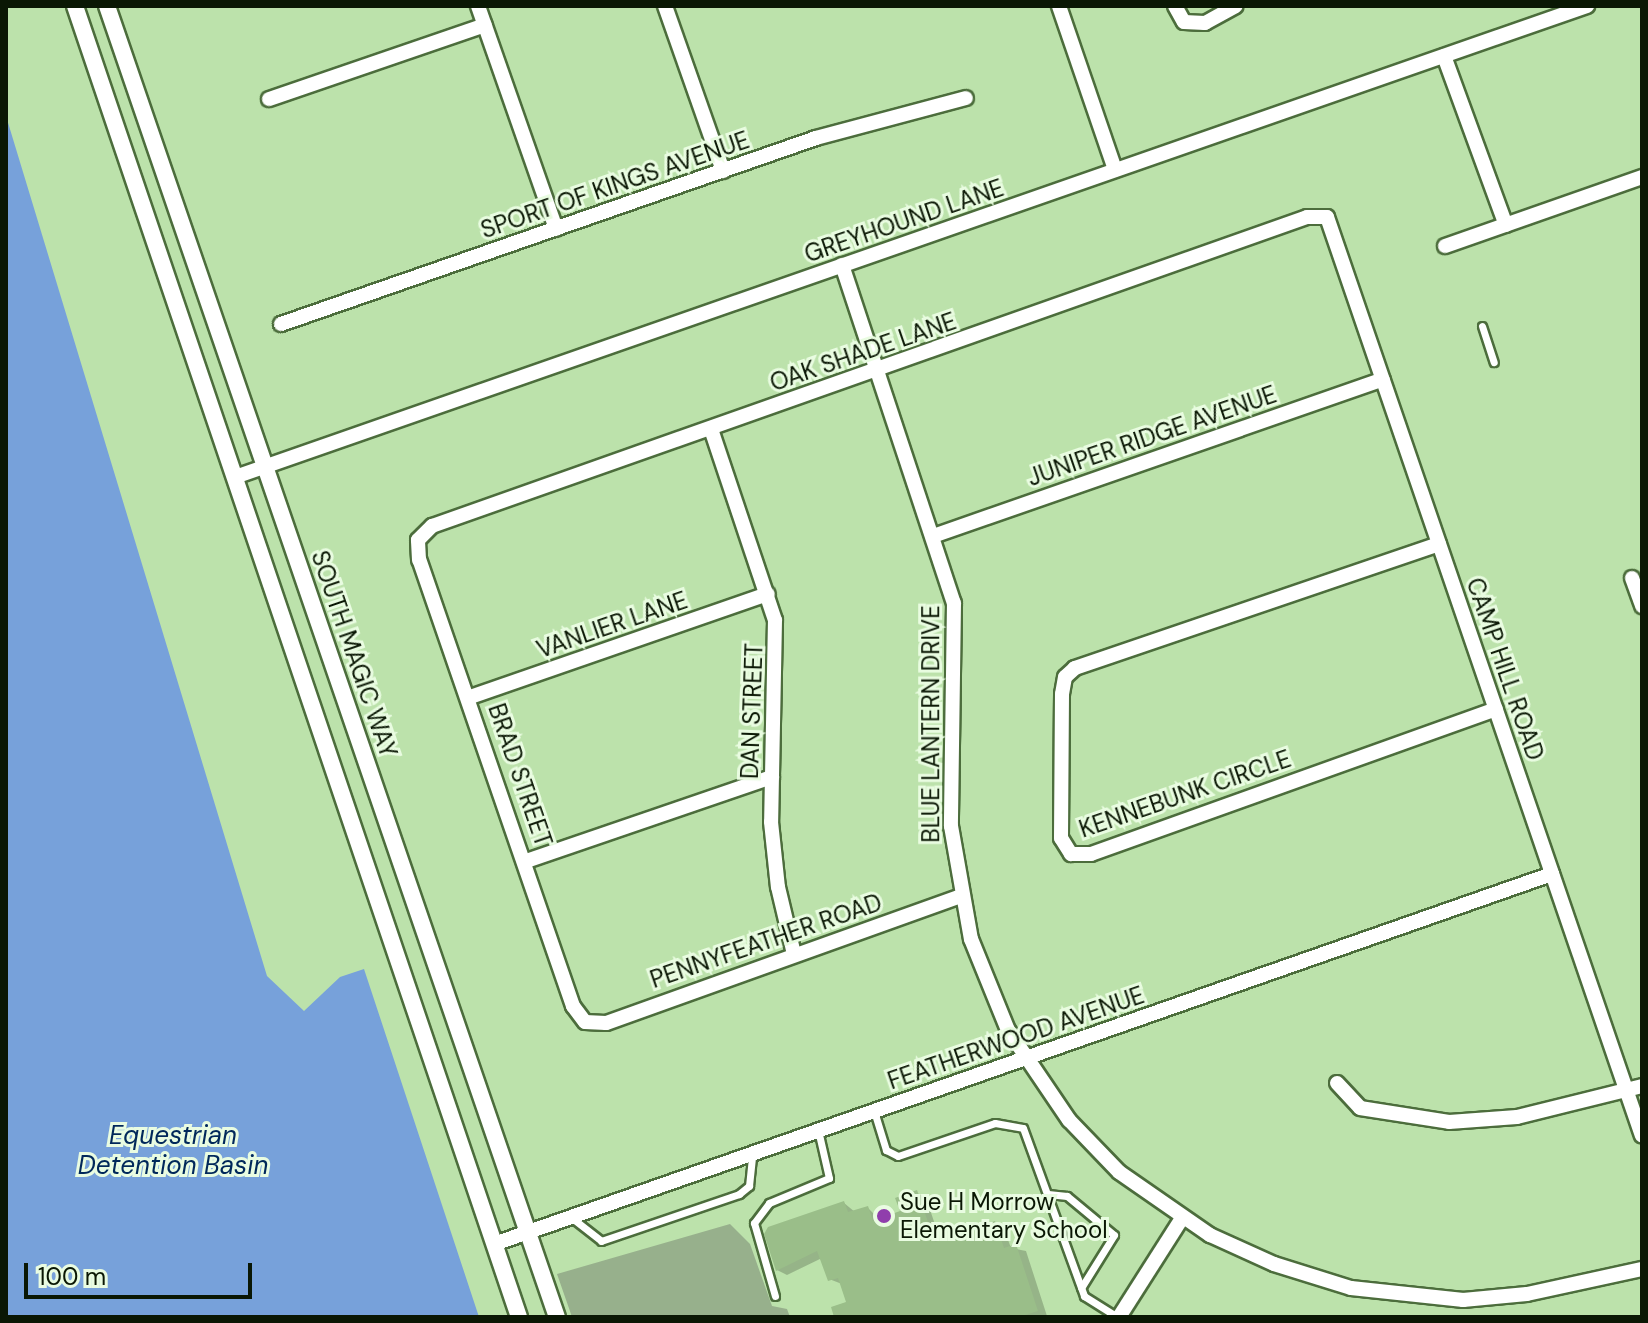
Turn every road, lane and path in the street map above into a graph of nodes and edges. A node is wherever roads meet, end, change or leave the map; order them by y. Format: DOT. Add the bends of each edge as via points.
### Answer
graph roads {
  1 [pos="75,6"];
  2 [pos="107,6"];
  3 [pos="478,6"];
  4 [pos="1059,6"];
  5 [pos="1175,6"];
  6 [pos="1236,6"];
  7 [pos="1587,6"];
  8 [pos="669,7"];
  9 [pos="485,25"];
  10 [pos="1444,56"];
  11 [pos="966,98"];
  12 [pos="269,99"];
  13 [pos="1115,170"];
  14 [pos="723,171"];
  15 [pos="1642,177"];
  16 [pos="1327,217"];
  17 [pos="1506,225"];
  18 [pos="556,229"];
  19 [pos="1445,246"];
  20 [pos="842,265"];
  21 [pos="281,324"];
  22 [pos="1482,326"];
  23 [pos="1494,362"];
  24 [pos="879,370"];
  25 [pos="1383,379"];
  26 [pos="711,429"];
  27 [pos="264,466"];
  28 [pos="235,477"];
  29 [pos="936,535"];
  30 [pos="418,540"];
  31 [pos="1439,544"];
  32 [pos="1632,578"];
  33 [pos="768,594"];
  34 [pos="1642,606"];
  35 [pos="470,697"];
  36 [pos="1496,709"];
  37 [pos="772,777"];
  38 [pos="526,861"];
  39 [pos="1552,874"];
  40 [pos="961,896"];
  41 [pos="794,954"];
  42 [pos="585,1022"];
  43 [pos="1025,1058"];
  44 [pos="1337,1083"];
  45 [pos="1642,1086"];
  46 [pos="1626,1090"];
  47 [pos="874,1111"];
  48 [pos="818,1130"];
  49 [pos="1642,1136"];
  50 [pos="753,1153"];
  51 [pos="1048,1194"];
  52 [pos="571,1216"];
  53 [pos="1182,1218"];
  54 [pos="528,1232"];
  55 [pos="494,1244"];
  56 [pos="1642,1269"];
  57 [pos="1081,1288"];
  58 [pos="775,1296"];
  59 [pos="519,1317"];
  60 [pos="557,1317"];
  61 [pos="1118,1317"];
  1 -- 28 [label="street"];
  2 -- 27 [label="street, SOUTH MAGIC WAY"];
  3 -- 9 [label="street"];
  4 -- 13 [label="street"];
  5 -- 6 [label="street" via="1184,22 1205,23"];
  7 -- 10 [label="street, GREYHOUND LANE"];
  8 -- 14 [label="street"];
  9 -- 12 [label="street"];
  9 -- 18 [label="street"];
  10 -- 13 [label="street, GREYHOUND LANE"];
  10 -- 17 [label="street"];
  11 -- 14 [label="street, SPORT OF KINGS AVENUE" via="816,138"];
  13 -- 20 [label="street, GREYHOUND LANE"];
  14 -- 18 [label="street, SPORT OF KINGS AVENUE"];
  15 -- 17 [label="street"];
  16 -- 24 [label="street, OAK SHADE LANE" via="1307,217"];
  16 -- 25 [label="street, CAMP HILL ROAD"];
  17 -- 19 [label="street"];
  18 -- 21 [label="street, SPORT OF KINGS AVENUE"];
  20 -- 24 [label="street, BLUE LANTERN DRIVE"];
  20 -- 27 [label="street, GREYHOUND LANE"];
  22 -- 23 [label="lane"];
  24 -- 26 [label="street, OAK SHADE LANE"];
  24 -- 29 [label="street, BLUE LANTERN DRIVE"];
  25 -- 29 [label="street, JUNIPER RIDGE AVENUE"];
  25 -- 31 [label="street, CAMP HILL ROAD"];
  26 -- 30 [label="street, OAK SHADE LANE" via="432,526"];
  26 -- 33 [label="street, DAN STREET"];
  27 -- 28 [label="street, GREYHOUND LANE"];
  27 -- 54 [label="street, SOUTH MAGIC WAY"];
  28 -- 55 [label="street"];
  29 -- 40 [label="street, BLUE LANTERN DRIVE" via="956,630 951,811"];
  30 -- 35 [label="street, BRAD STREET" via="419,560"];
  31 -- 36 [label="street, CAMP HILL ROAD"];
  31 -- 36 [label="street, KENNEBUNK CIRCLE" via="1075,668 1065,677 1062,694 1061,838 1071,854 1091,854"];
  32 -- 34 [label="street"];
  33 -- 35 [label="street, VANLIER LANE"];
  33 -- 37 [label="street, DAN STREET" via="778,640"];
  35 -- 38 [label="street, BRAD STREET"];
  36 -- 39 [label="street, CAMP HILL ROAD"];
  37 -- 38 [label="street"];
  37 -- 41 [label="street, DAN STREET" via="778,887"];
  38 -- 42 [label="street, BRAD STREET" via="573,1006"];
  39 -- 43 [label="street, FEATHERWOOD AVENUE"];
  39 -- 46 [label="street, CAMP HILL ROAD"];
  40 -- 41 [label="street, PENNYFEATHER ROAD"];
  40 -- 43 [label="street, BLUE LANTERN DRIVE" via="993,1000"];
  41 -- 42 [label="street, PENNYFEATHER ROAD" via="606,1023"];
  43 -- 47 [label="street, FEATHERWOOD AVENUE"];
  43 -- 53 [label="street, BLUE LANTERN DRIVE" via="1069,1120 1119,1172"];
  44 -- 46 [label="street" via="1360,1108 1449,1122 1517,1117"];
  45 -- 46 [label="street"];
  46 -- 49 [label="street, CAMP HILL ROAD"];
  47 -- 48 [label="street, FEATHERWOOD AVENUE"];
  47 -- 51 [label="lane" via="886,1150 898,1156 995,1123 1017,1123 1027,1135"];
  48 -- 50 [label="street, FEATHERWOOD AVENUE"];
  48 -- 58 [label="lane" via="829,1178 769,1203 754,1223"];
  50 -- 52 [label="street, FEATHERWOOD AVENUE"];
  50 -- 52 [label="lane" via="749,1186 739,1194 601,1241"];
  51 -- 57 [label="lane"];
  51 -- 57 [label="lane" via="1067,1196 1114,1235"];
  52 -- 54 [label="street, FEATHERWOOD AVENUE"];
  53 -- 56 [label="street, BLUE LANTERN DRIVE" via="1285,1268 1404,1297 1463,1300 1527,1294"];
  53 -- 61 [label="street"];
  54 -- 55 [label="street, FEATHERWOOD AVENUE"];
  54 -- 60 [label="street, SOUTH MAGIC WAY"];
  55 -- 59 [label="street"];
  57 -- 61 [label="lane" via="1090,1301"];
}
